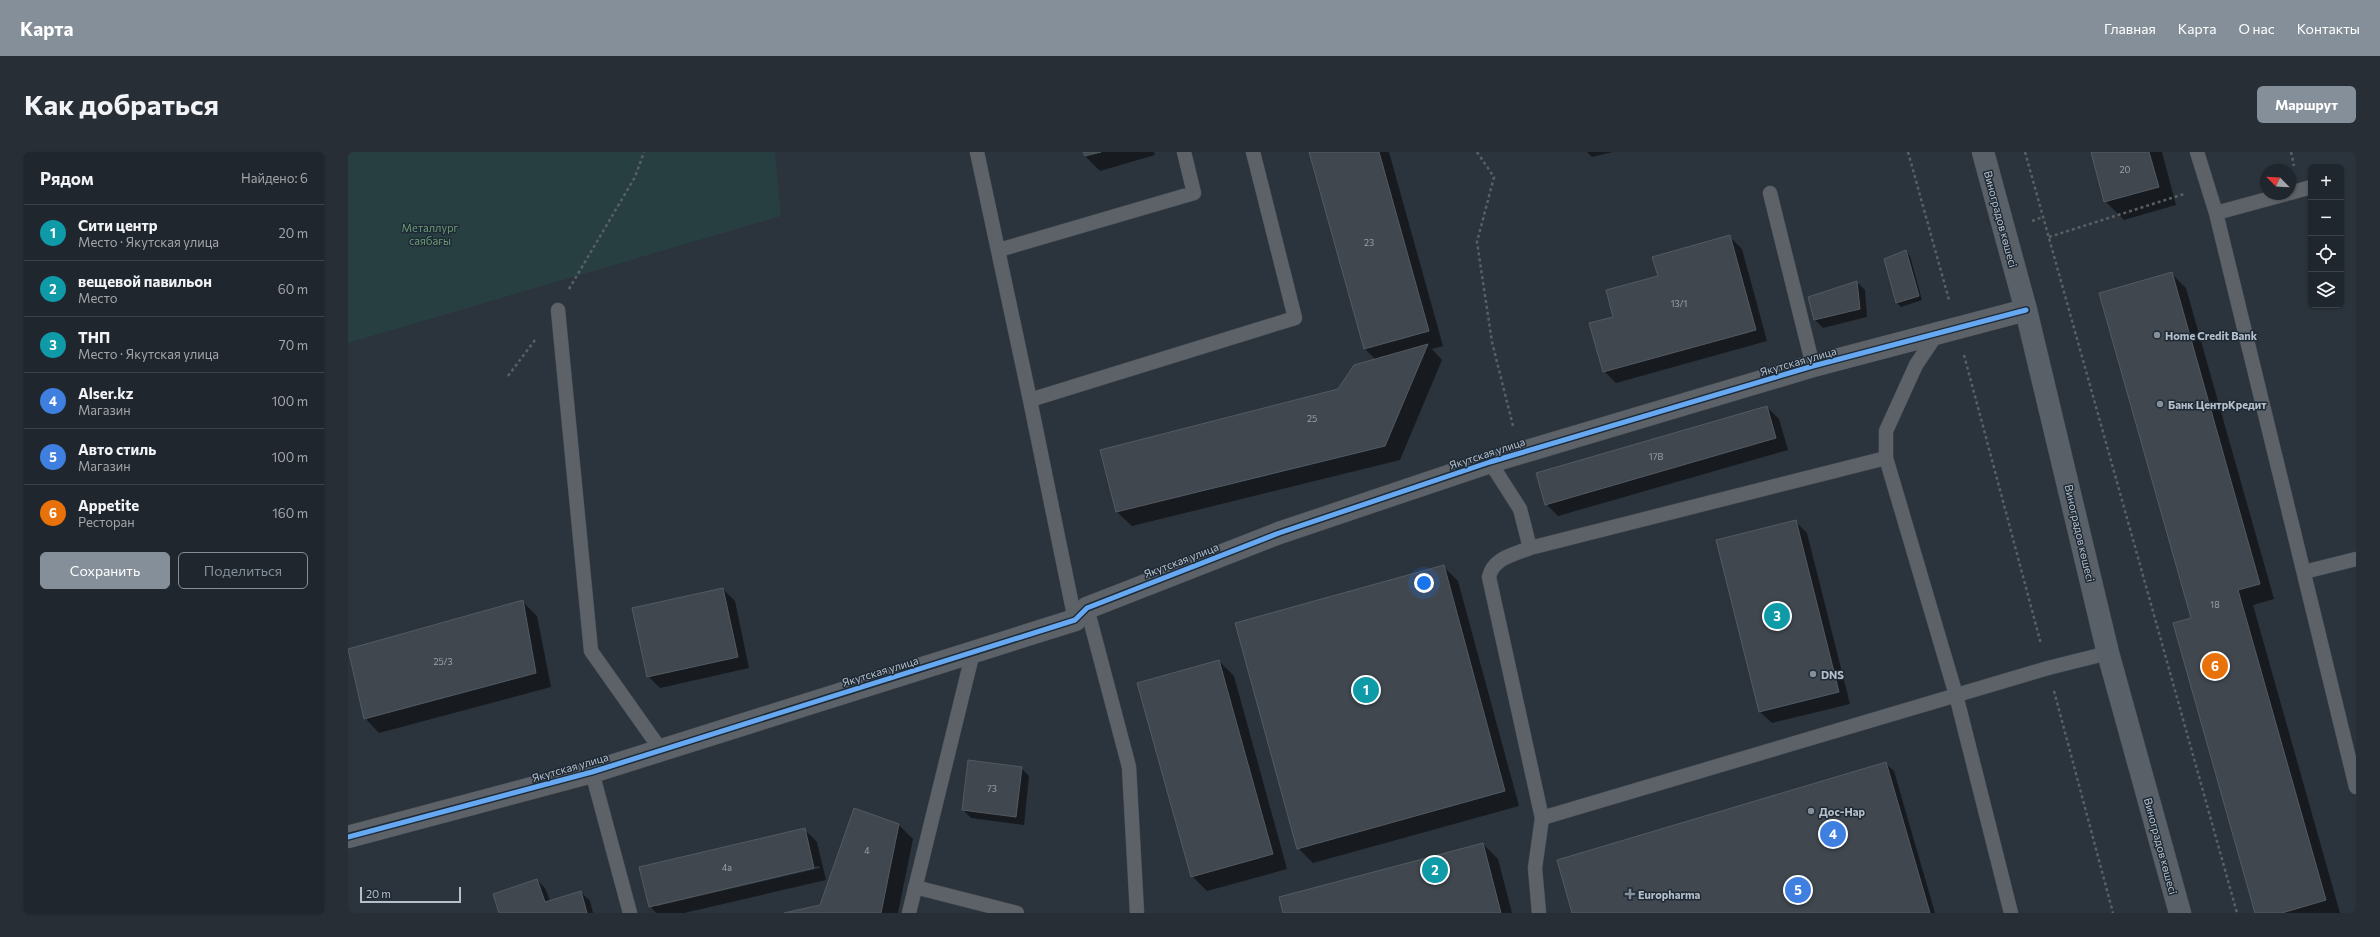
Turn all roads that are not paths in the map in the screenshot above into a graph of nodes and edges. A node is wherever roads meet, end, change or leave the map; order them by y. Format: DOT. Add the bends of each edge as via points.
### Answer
graph roads {
  1 [pos="977,152"];
  2 [pos="1184,152"];
  3 [pos="1253,152"];
  4 [pos="1983,152"];
  5 [pos="2197,152"];
  6 [pos="2308,188"];
  7 [pos="2296,191"];
  8 [pos="1770,193"];
  9 [pos="2264,200"];
  10 [pos="2216,213"];
  11 [pos="999,250"];
  12 [pos="558,310"];
  13 [pos="2026,310"];
  14 [pos="1936,335"];
  15 [pos="1813,366"];
  16 [pos="1030,400"];
  17 [pos="1886,458"];
  18 [pos="1490,462"];
  19 [pos="1530,548"];
  20 [pos="2356,559"];
  21 [pos="2304,572"];
  22 [pos="1081,614"];
  23 [pos="973,652"];
  24 [pos="2108,653"];
  25 [pos="1956,695"];
  26 [pos="661,750"];
  27 [pos="592,772"];
  28 [pos="2356,787"];
  29 [pos="1542,818"];
  30 [pos="348,837"];
  31 [pos="915,887"];
  32 [pos="630,913"];
  33 [pos="909,913"];
  34 [pos="1017,913"];
  35 [pos="1137,913"];
  36 [pos="1538,913"];
  37 [pos="2011,913"];
  38 [pos="2180,913"];
  1 -- 11 [label="lane"];
  2 -- 11 [label="lane" via="1194,193"];
  3 -- 16 [label="lane" via="1295,318"];
  4 -- 13 [label="main road, Виноградов көшесі"];
  5 -- 10 [label="lane"];
  6 -- 7 [label="lane"];
  8 -- 15 [label="lane"];
  9 -- 10 [label="lane"];
  10 -- 21 [label="lane"];
  11 -- 16 [label="lane"];
  12 -- 26 [label="lane" via="591,651"];
  13 -- 14 [label="street, Якутская улица"];
  13 -- 24 [label="main road, Виноградов көшесі"];
  14 -- 15 [label="street, Якутская улица"];
  14 -- 17 [label="lane" via="1916,365 1886,431"];
  15 -- 18 [label="street, Якутская улица"];
  16 -- 22 [label="lane"];
  17 -- 19 [label="lane"];
  17 -- 25 [label="lane"];
  18 -- 19 [label="lane" via="1520,509"];
  18 -- 22 [label="street, Якутская улица" via="1279,533"];
  19 -- 29 [label="lane" via="1497,561 1491,568 1489,577"];
  20 -- 21 [label="lane"];
  21 -- 28 [label="lane"];
  22 -- 23 [label="street, Якутская улица"];
  22 -- 35 [label="lane" via="1129,766"];
  23 -- 26 [label="street, Якутская улица"];
  23 -- 31 [label="lane"];
  24 -- 25 [label="lane"];
  24 -- 38 [label="main road, Виноградов көшесі"];
  25 -- 29 [label="lane"];
  25 -- 37 [label="lane"];
  26 -- 27 [label="street, Якутская улица"];
  27 -- 30 [label="street, Якутская улица"];
  27 -- 32 [label="lane"];
  29 -- 36 [label="lane" via="1535,868"];
  31 -- 33 [label="lane"];
  31 -- 34 [label="lane"];
}
